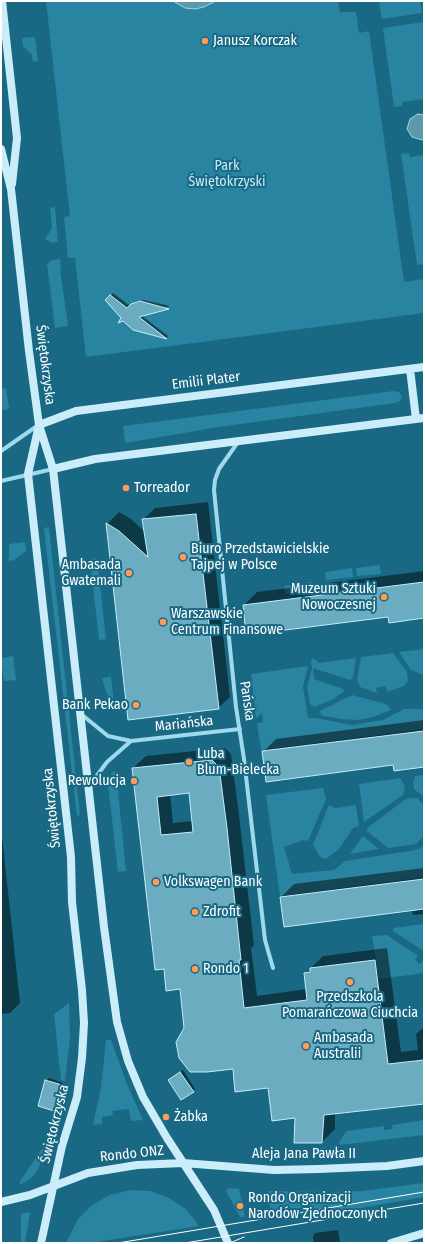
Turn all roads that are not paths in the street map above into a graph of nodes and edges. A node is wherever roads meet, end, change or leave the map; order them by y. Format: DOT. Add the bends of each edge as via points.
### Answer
graph roads {
  1 [pos="2,1"];
  2 [pos="1,149"];
  3 [pos="11,189"];
  4 [pos="424,367"];
  5 [pos="410,369"];
  6 [pos="420,419"];
  7 [pos="39,425"];
  8 [pos="238,441"];
  9 [pos="1,451"];
  10 [pos="53,469"];
  11 [pos="28,474"];
  12 [pos="1,481"];
  13 [pos="80,712"];
  14 [pos="240,729"];
  15 [pos="131,741"];
  16 [pos="88,786"];
  17 [pos="273,968"];
  18 [pos="424,1161"];
  19 [pos="184,1163"];
  20 [pos="53,1187"];
  21 [pos="1,1202"];
  22 [pos="424,1233"];
  23 [pos="41,1243"];
  24 [pos="228,1243"];
  25 [pos="391,1243"];
  1 -- 3 [label="street, Świętokrzyska" via="17,138"];
  2 -- 3 [label="street, Świętokrzyska"];
  3 -- 7 [label="street, Świętokrzyska"];
  4 -- 5 [label="street, Emilii Plater"];
  5 -- 6 [label="street"];
  5 -- 7 [label="street, Emilii Plater" via="76,411"];
  6 -- 8 [label="street"];
  7 -- 9 [label="street, Emilii Plater"];
  7 -- 10 [label="street, Świętokrzyska"];
  7 -- 11 [label="street, Świętokrzyska"];
  8 -- 10 [label="street" via="95,459"];
  8 -- 14 [label="street, Pańska" via="217,475 214,490 224,604"];
  10 -- 11 [label="street"];
  10 -- 13 [label="street, Świętokrzyska"];
  11 -- 12 [label="street"];
  11 -- 20 [label="street, Świętokrzyska" via="71,857 72,902 84,1023 77,1097"];
  13 -- 15 [label="street, Mariańska" via="108,736"];
  13 -- 16 [label="street, Świętokrzyska"];
  14 -- 15 [label="street, Mariańska"];
  14 -- 17 [label="street, Pańska" via="265,940"];
  15 -- 16 [label="street" via="107,762"];
  16 -- 19 [label="street, Świętokrzyska" via="118,1029 143,1096"];
  18 -- 19 [label="street, Aleja Jana Pawła II" via="351,1168 290,1170"];
  19 -- 20 [label="street, Rondo ONZ" via="110,1168 88,1173"];
  19 -- 24 [label="street, Rondo ONZ" via="218,1218"];
  20 -- 21 [label="street"];
  20 -- 23 [label="street"];
  22 -- 25 [label="street"];
}
